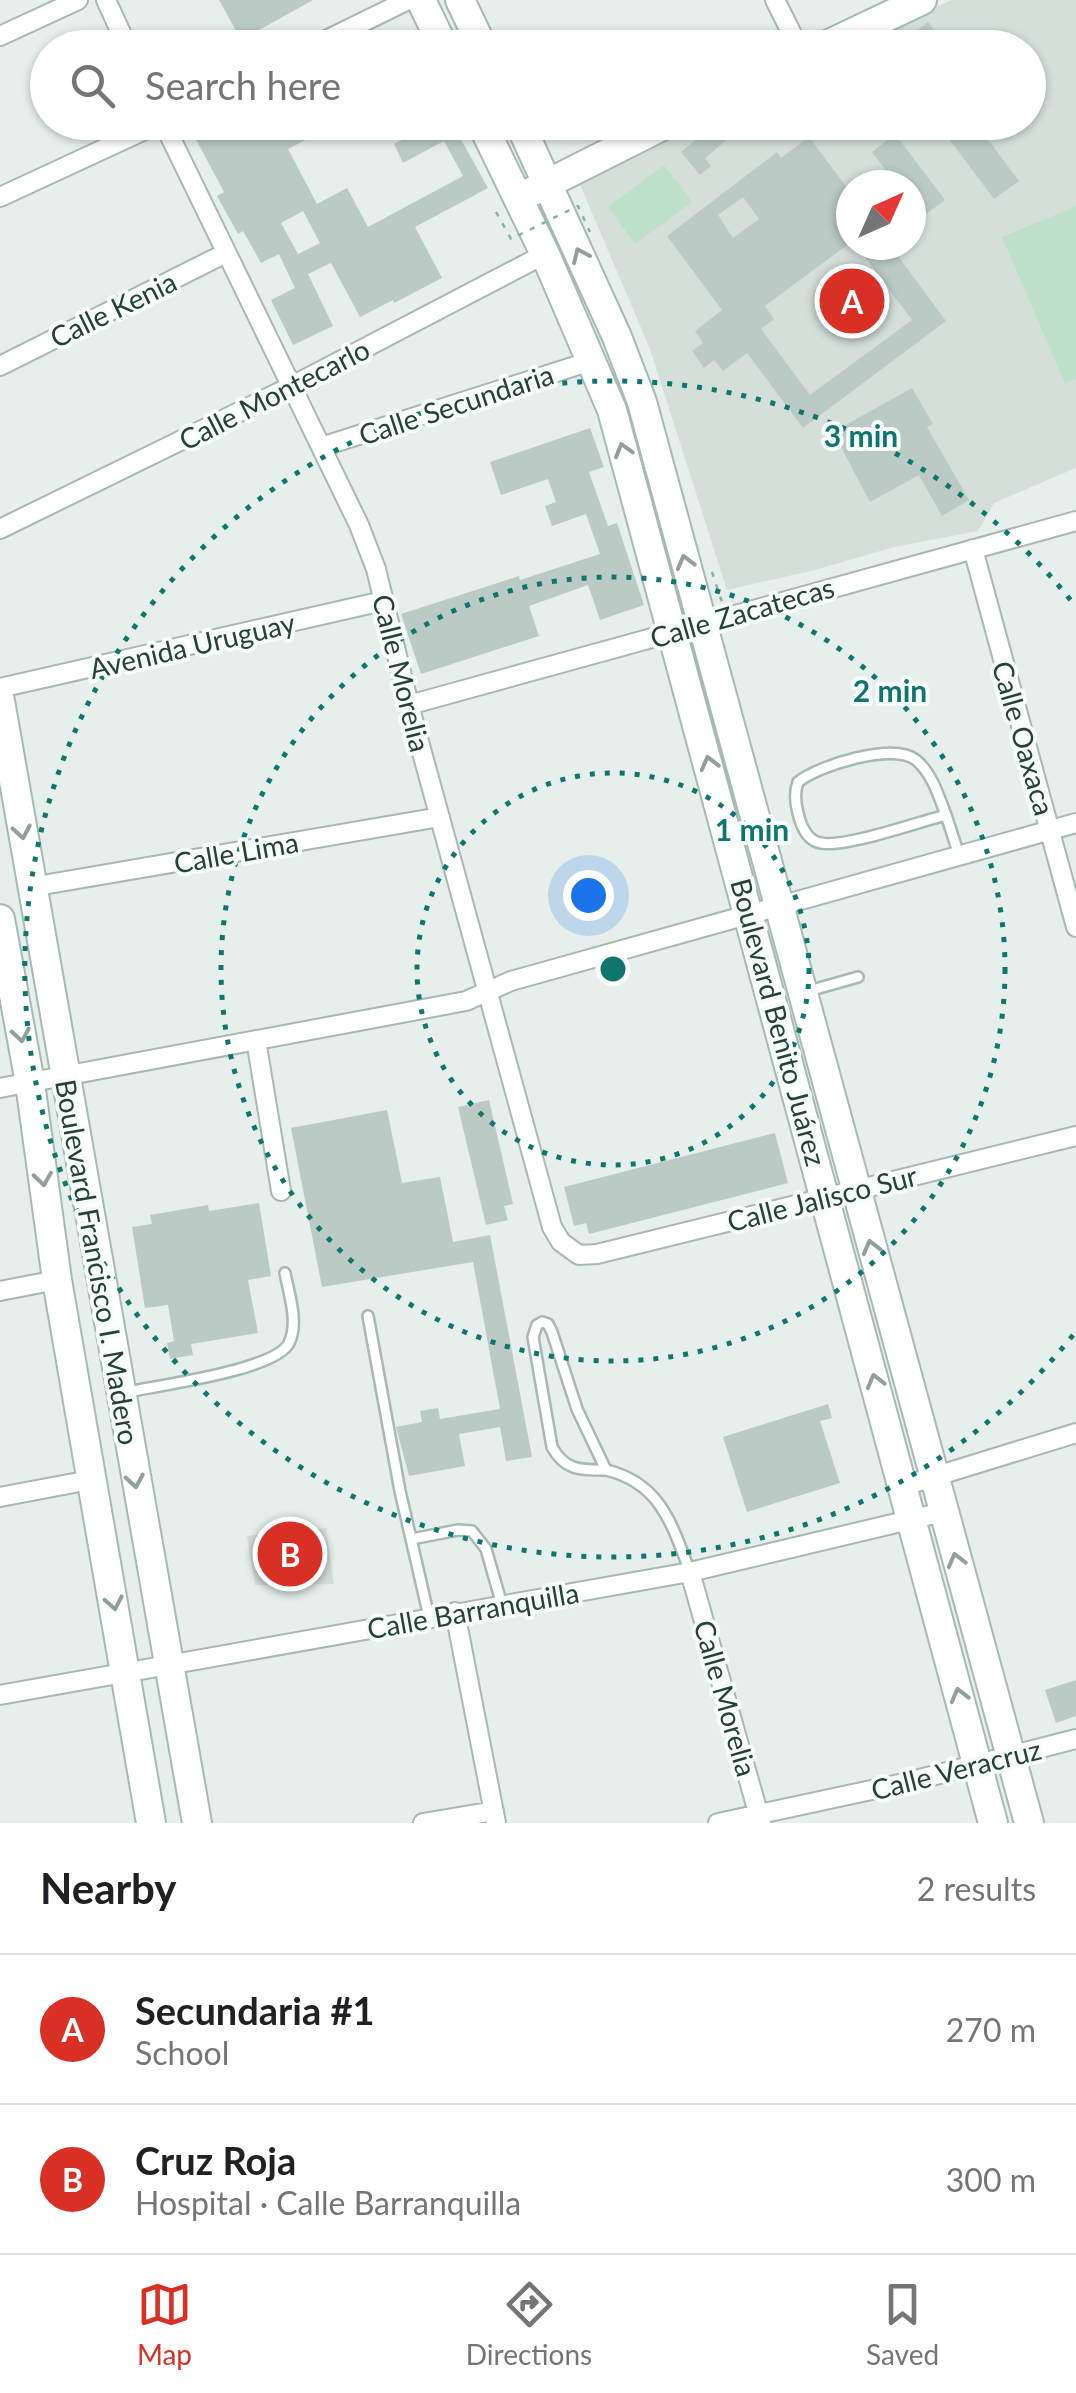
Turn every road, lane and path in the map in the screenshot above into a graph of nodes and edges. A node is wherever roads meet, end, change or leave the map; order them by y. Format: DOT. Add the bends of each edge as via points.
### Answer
graph roads {
  1 [pos="78,0"];
  2 [pos="106,0"];
  3 [pos="408,0"];
  4 [pos="421,0"];
  5 [pos="460,0"];
  6 [pos="775,0"];
  7 [pos="922,0"];
  8 [pos="120,30"];
  9 [pos="347,30"];
  10 [pos="435,30"];
  11 [pos="474,30"];
  12 [pos="789,30"];
  13 [pos="859,30"];
  14 [pos="0,36"];
  15 [pos="123,140"];
  16 [pos="171,140"];
  17 [pos="487,140"];
  18 [pos="527,140"];
  19 [pos="635,140"];
  20 [pos="548,184"];
  21 [pos="0,197"];
  22 [pos="507,205"];
  23 [pos="590,232"];
  24 [pos="226,253"];
  25 [pos="545,254"];
  26 [pos="591,361"];
  27 [pos="0,366"];
  28 [pos="292,386"];
  29 [pos="321,446"];
  30 [pos="1076,522"];
  31 [pos="0,529"];
  32 [pos="973,549"];
  33 [pos="383,601"];
  34 [pos="702,624"];
  35 [pos="674,631"];
  36 [pos="0,688"];
  37 [pos="0,701"];
  38 [pos="409,705"];
  39 [pos="946,815"];
  40 [pos="440,817"];
  41 [pos="1076,823"];
  42 [pos="1050,830"];
  43 [pos="959,854"];
  44 [pos="31,886"];
  45 [pos="778,905"];
  46 [pos="749,912"];
  47 [pos="0,919"];
  48 [pos="1076,927"];
  49 [pos="858,977"];
  50 [pos="802,992"];
  51 [pos="490,993"];
  52 [pos="256,1040"];
  53 [pos="67,1075"];
  54 [pos="30,1083"];
  55 [pos="0,1088"];
  56 [pos="1076,1136"];
  57 [pos="856,1189"];
  58 [pos="281,1191"];
  59 [pos="826,1196"];
  60 [pos="568,1250"];
  61 [pos="286,1274"];
  62 [pos="57,1280"];
  63 [pos="0,1291"];
  64 [pos="368,1316"];
  65 [pos="119,1394"];
  66 [pos="1076,1432"];
  67 [pos="606,1470"];
  68 [pos="934,1476"];
  69 [pos="90,1480"];
  70 [pos="904,1486"];
  71 [pos="0,1497"];
  72 [pos="943,1512"];
  73 [pos="912,1519"];
  74 [pos="412,1538"];
  75 [pos="690,1572"];
  76 [pos="502,1605"];
  77 [pos="455,1612"];
  78 [pos="429,1617"];
  79 [pos="168,1664"];
  80 [pos="126,1670"];
  81 [pos="0,1695"];
  82 [pos="1076,1739"];
  83 [pos="1010,1758"];
  84 [pos="978,1765"];
  85 [pos="495,1817"];
  86 [pos="760,1819"];
  87 [pos="151,1823"];
  88 [pos="197,1823"];
  89 [pos="423,1823"];
  90 [pos="718,1823"];
  91 [pos="994,1823"];
  92 [pos="1029,1823"];
  1 -- 14 [label="street"];
  2 -- 8 [label="street"];
  3 -- 9 [label="street"];
  4 -- 10 [label="main road"];
  5 -- 11 [label="main road"];
  6 -- 12 [label="street"];
  7 -- 13 [label="main road"];
  15 -- 21 [label="street"];
  16 -- 24 [label="street, Calle Morelia"];
  17 -- 22 [label="main road, Boulevard Benito Juárez"];
  18 -- 20 [label="main road, Boulevard Benito Juárez"];
  19 -- 20 [label="main road"];
  20 -- 22 [label="main road"];
  34 -- 20 [label="main road, Boulevard Benito Juárez, one-way" via="642,402"];
  22 -- 23 [label="path, bridge" via="511,239 578,206"];
  22 -- 25 [label="main road, Boulevard Benito Juárez"];
  24 -- 27 [label="street, Calle Kenia"];
  24 -- 28 [label="street, Calle Morelia"];
  25 -- 26 [label="main road, Boulevard Benito Juárez"];
  25 -- 28 [label="street, Calle Montecarlo"];
  26 -- 29 [label="street, Calle Secundaria"];
  35 -- 26 [label="main road, Boulevard Benito Juárez, one-way" via="612,410"];
  28 -- 29 [label="street, Calle Morelia"];
  28 -- 31 [label="street, Calle Montecarlo"];
  29 -- 33 [label="street, Calle Morelia" via="359,525"];
  30 -- 32 [label="street, Calle Zacatecas"];
  32 -- 34 [label="street, Calle Zacatecas"];
  32 -- 42 [label="street, Calle Oaxaca"];
  33 -- 36 [label="street, Avenida Uruguay"];
  33 -- 38 [label="street, Calle Morelia"];
  34 -- 35 [label="street, Calle Zacatecas"];
  34 -- 45 [label="main road, Boulevard Benito Juárez"];
  35 -- 38 [label="street, Calle Zacatecas"];
  46 -- 35 [label="main road, Boulevard Benito Juárez, one-way"];
  37 -- 44 [label="main road, Boulevard Francisco I. Madero, one-way"];
  38 -- 40 [label="street, Calle Morelia"];
  39 -- 39 [label="lane" via="822,844 800,823 795,792 798,782 816,772 901,752 924,770"];
  39 -- 43 [label="lane"];
  40 -- 44 [label="street, Calle Lima"];
  40 -- 51 [label="street, Calle Morelia"];
  41 -- 42 [label="street"];
  42 -- 43 [label="street"];
  42 -- 48 [label="street, Calle Oaxaca"];
  43 -- 45 [label="street"];
  44 -- 53 [label="main road, Boulevard Francisco I. Madero"];
  45 -- 46 [label="street"];
  45 -- 50 [label="main road, Boulevard Benito Juárez"];
  46 -- 51 [label="street" via="511,981"];
  46 -- 59 [label="main road, Boulevard Benito Juárez"];
  47 -- 54 [label="main road, Boulevard Francisco I. Madero, one-way"];
  49 -- 50 [label="lane"];
  50 -- 57 [label="main road, Boulevard Benito Juárez"];
  51 -- 52 [label="street"];
  51 -- 60 [label="street, Calle Morelia" via="552,1227"];
  52 -- 53 [label="street"];
  52 -- 58 [label="street"];
  53 -- 54 [label="street"];
  53 -- 65 [label="main road, Boulevard Francisco I. Madero"];
  54 -- 55 [label="street"];
  54 -- 62 [label="main road, Boulevard Francisco I. Madero, one-way"];
  56 -- 57 [label="street, Calle Jalisco Sur"];
  57 -- 59 [label="street, Calle Jalisco Sur"];
  68 -- 57 [label="main road, Boulevard Benito Juárez, one-way"];
  59 -- 60 [label="street, Calle Jalisco Sur" via="597,1254"];
  70 -- 59 [label="main road, Boulevard Benito Juárez, one-way"];
  61 -- 65 [label="lane" via="293,1322 289,1343 271,1360"];
  62 -- 63 [label="street"];
  62 -- 69 [label="main road, Boulevard Francisco I. Madero"];
  64 -- 74 [label="lane"];
  65 -- 79 [label="main road, Boulevard Francisco I. Madero, one-way"];
  66 -- 68 [label="street"];
  67 -- 67 [label="lane" via="552,1332 542,1322 533,1336 552,1447 568,1467"];
  67 -- 75 [label="lane" via="638,1482 662,1507"];
  68 -- 70 [label="street"];
  68 -- 72 [label="main road, Boulevard Benito Juárez"];
  69 -- 71 [label="street"];
  69 -- 80 [label="main road, Boulevard Francisco I. Madero, one-way"];
  70 -- 73 [label="main road, Boulevard Benito Juárez"];
  72 -- 73 [label="street, Calle Barranquilla"];
  83 -- 72 [label="main road, Boulevard Benito Juárez, one-way"];
  73 -- 75 [label="street, Calle Barranquilla"];
  84 -- 73 [label="main road, Boulevard Benito Juárez, one-way"];
  74 -- 76 [label="lane" via="472,1530 486,1549"];
  74 -- 78 [label="lane"];
  75 -- 76 [label="street, Calle Barranquilla"];
  75 -- 86 [label="street, Calle Morelia"];
  76 -- 77 [label="street, Calle Barranquilla"];
  77 -- 78 [label="street, Calle Barranquilla"];
  77 -- 85 [label="street"];
  78 -- 79 [label="street, Calle Barranquilla"];
  79 -- 80 [label="street, Calle Barranquilla"];
  79 -- 88 [label="main road, Boulevard Francisco I. Madero"];
  80 -- 81 [label="street, Calle Barranquilla"];
  80 -- 87 [label="main road, Boulevard Francisco I. Madero"];
  82 -- 83 [label="street, Calle Veracruz"];
  83 -- 84 [label="street, Calle Veracruz"];
  83 -- 92 [label="main road, Boulevard Benito Juárez"];
  84 -- 86 [label="street, Calle Veracruz"];
  84 -- 91 [label="main road, Boulevard Benito Juárez"];
  85 -- 89 [label="street"];
  86 -- 90 [label="street, Calle Veracruz"];
}
